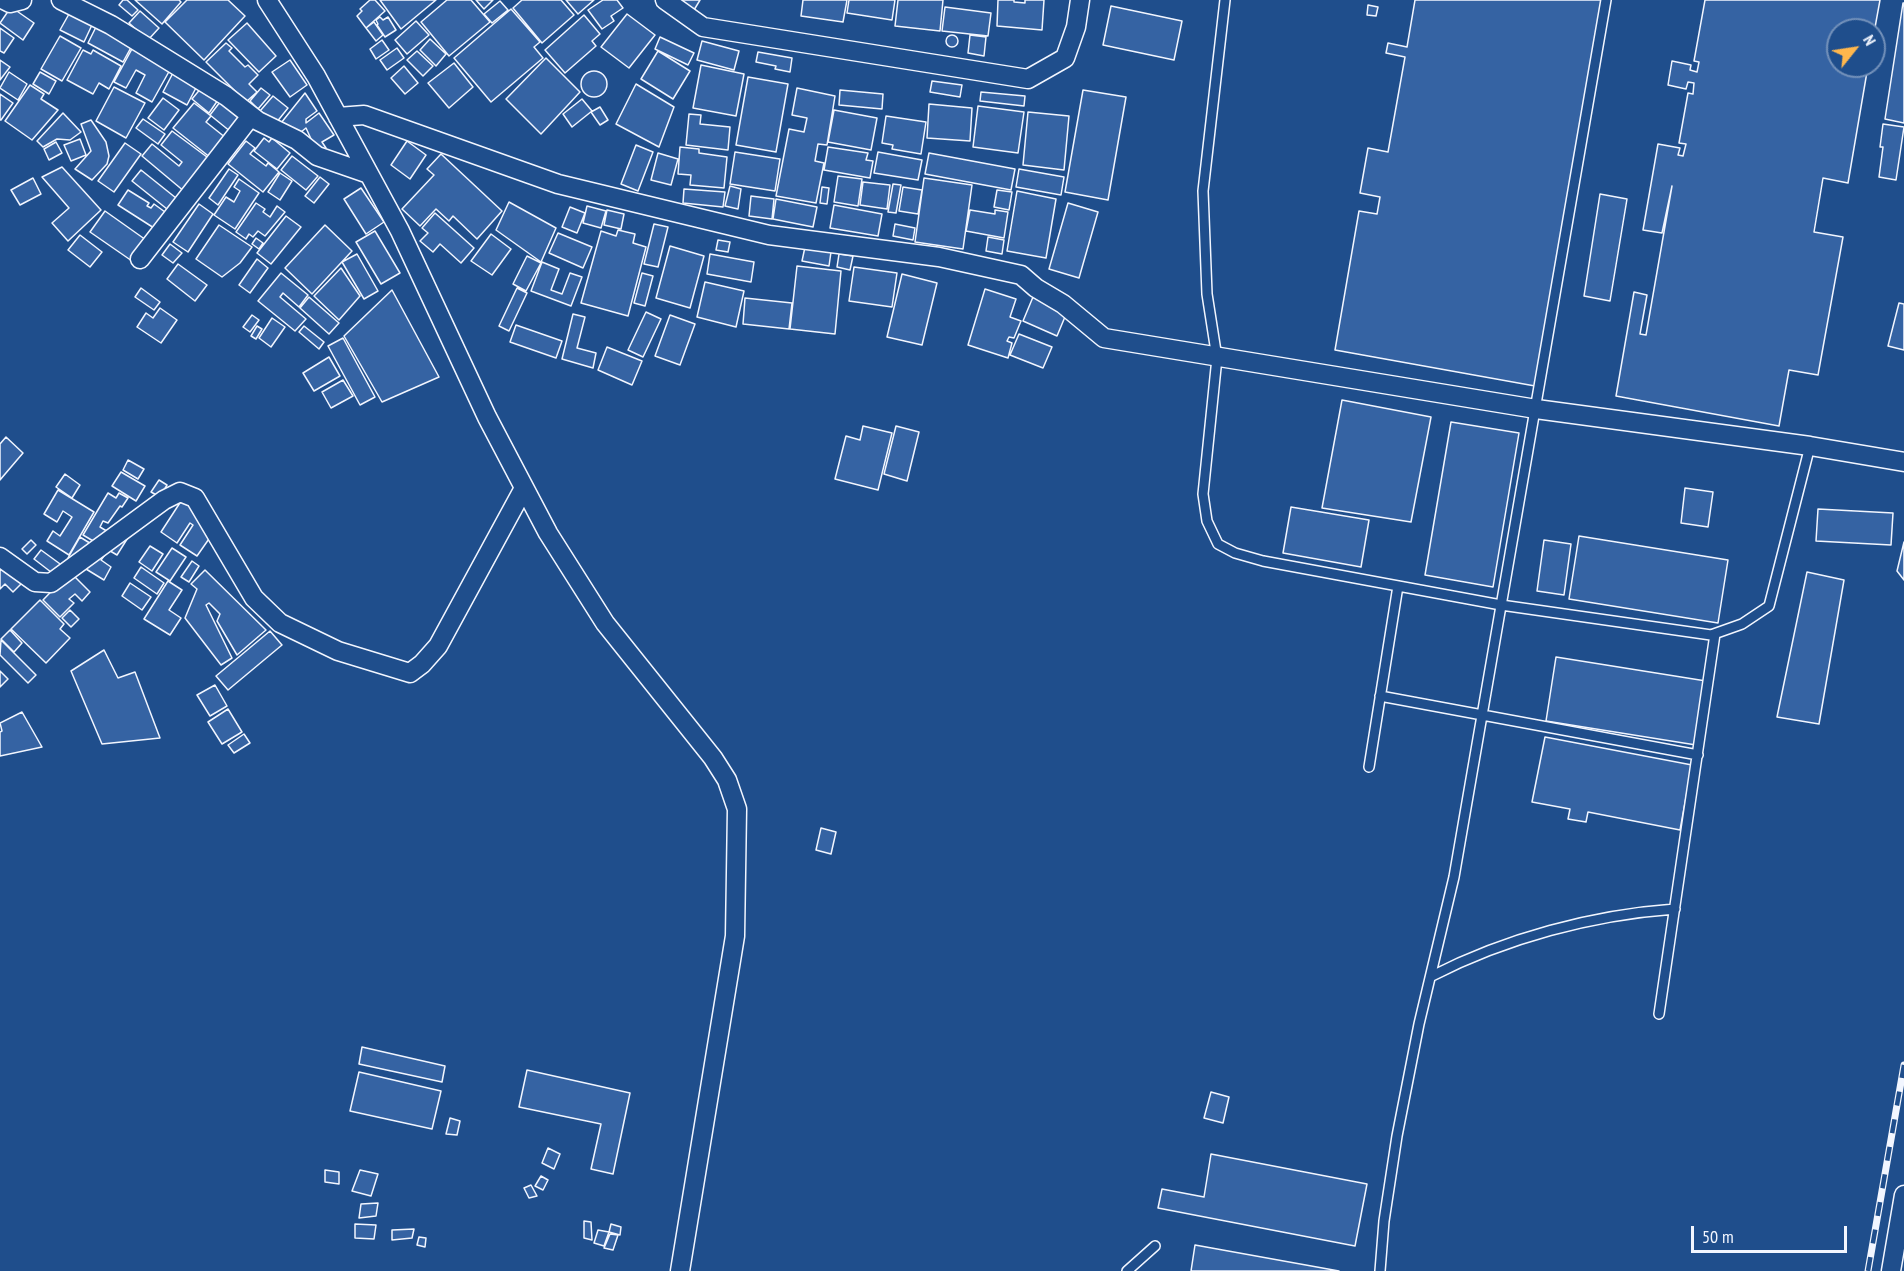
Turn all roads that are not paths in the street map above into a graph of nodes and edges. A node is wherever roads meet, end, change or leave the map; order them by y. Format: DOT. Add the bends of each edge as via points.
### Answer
graph roads {
  1 [pos="4,0"];
  2 [pos="22,0"];
  3 [pos="61,0"];
  4 [pos="267,0"];
  5 [pos="665,0"];
  6 [pos="1080,0"];
  7 [pos="1225,0"];
  8 [pos="1606,0"];
  9 [pos="251,116"];
  10 [pos="338,117"];
  11 [pos="369,174"];
  12 [pos="140,259"];
  13 [pos="1218,358"];
  14 [pos="1536,409"];
  15 [pos="1810,446"];
  16 [pos="1904,462"];
  17 [pos="524,488"];
  18 [pos="0,558"];
  19 [pos="1398,586"];
  20 [pos="1501,605"];
  21 [pos="1715,634"];
  22 [pos="1380,696"];
  23 [pos="1481,715"];
  24 [pos="1698,755"];
  25 [pos="1369,767"];
  26 [pos="1675,909"];
  27 [pos="1432,976"];
  28 [pos="1659,1014"];
  29 [pos="1904,1195"];
  30 [pos="1155,1246"];
  31 [pos="680,1271"];
  32 [pos="1127,1271"];
  33 [pos="1380,1271"];
  34 [pos="1891,1271"];
  1 -- 2 [label="street"];
  3 -- 9 [label="street" via="111,25 226,96"];
  4 -- 10 [label="street"];
  5 -- 6 [label="street" via="703,27 1028,79 1065,58"];
  7 -- 13 [label="lane" via="1203,191 1207,294"];
  8 -- 14 [label="lane"];
  9 -- 11 [label="street" via="297,140 317,156"];
  9 -- 12 [label="street"];
  10 -- 11 [label="street"];
  10 -- 13 [label="street" via="364,115 558,184 769,236 939,257 1021,275 1104,338"];
  11 -- 17 [label="street"];
  13 -- 14 [label="street"];
  13 -- 19 [label="lane" via="1203,494 1207,521 1218,544 1263,561"];
  14 -- 15 [label="street"];
  14 -- 20 [label="lane"];
  15 -- 16 [label="street"];
  15 -- 21 [label="lane" via="1769,606 1742,624"];
  17 -- 18 [label="street" via="438,646 410,672 338,651 280,623 254,598 195,498 180,492 51,584 36,582"];
  17 -- 31 [label="street" via="605,623 713,758 727,780 737,809 735,936"];
  19 -- 20 [label="lane"];
  19 -- 22 [label="lane"];
  20 -- 21 [label="lane"];
  20 -- 23 [label="lane"];
  21 -- 24 [label="lane"];
  22 -- 23 [label="lane"];
  22 -- 25 [label="lane"];
  23 -- 24 [label="lane"];
  23 -- 27 [label="lane" via="1454,877"];
  24 -- 26 [label="lane"];
  26 -- 27 [label="lane" via="1572,925 1488,950"];
  26 -- 28 [label="lane"];
  27 -- 33 [label="lane" via="1397,1136"];
  29 -- 34 [label="street"];
  30 -- 32 [label="lane"];
}
